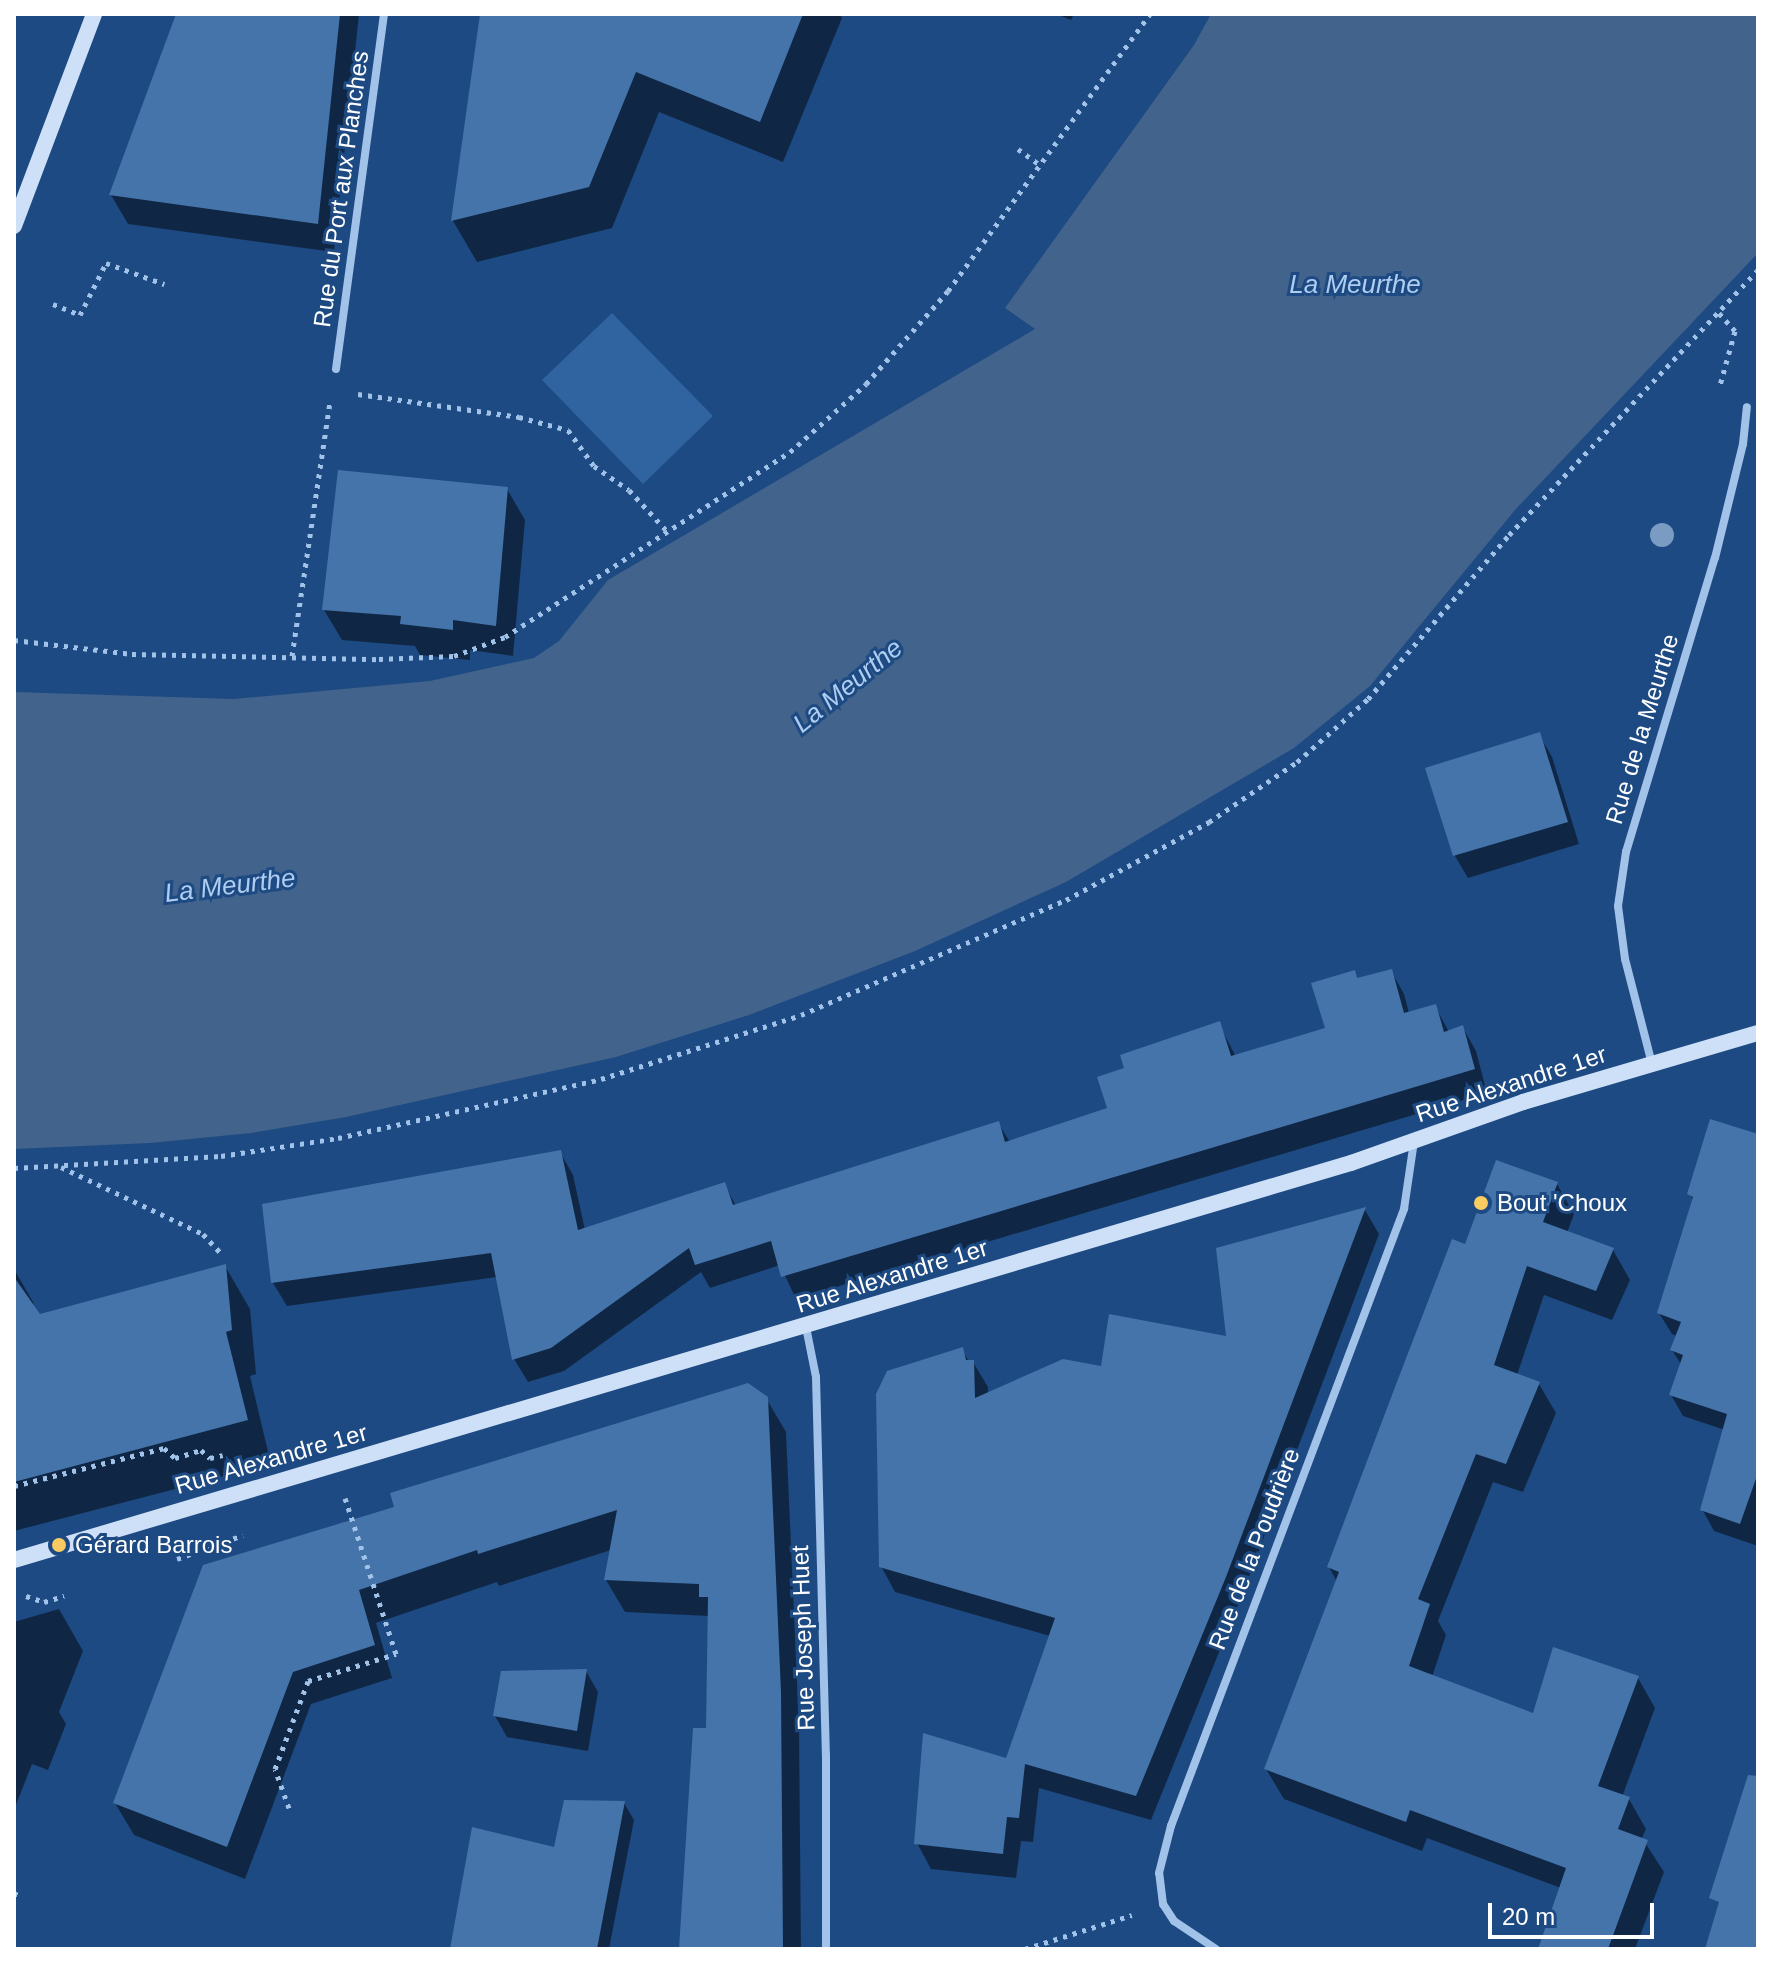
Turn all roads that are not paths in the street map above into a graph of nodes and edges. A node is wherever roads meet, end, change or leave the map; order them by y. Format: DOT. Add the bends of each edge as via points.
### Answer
graph roads {
  1 [pos="94,14"];
  2 [pos="384,14"];
  3 [pos="14,226"];
  4 [pos="336,369"];
  5 [pos="1747,407"];
  6 [pos="1758,1033"];
  7 [pos="1652,1064"];
  8 [pos="1414,1141"];
  9 [pos="806,1327"];
  10 [pos="14,1547"];
  11 [pos="36,1551"];
  12 [pos="14,1560"];
  13 [pos="826,1949"];
  14 [pos="1216,1949"];
  1 -- 3 [label="main road"];
  2 -- 4 [label="street, Rue du Port aux Planches"];
  5 -- 7 [label="street, Rue de la Meurthe" via="1715,558 1626,852 1618,906 1625,959"];
  6 -- 7 [label="main road, Rue Alexandre 1er"];
  7 -- 8 [label="main road, Rue Alexandre 1er"];
  8 -- 9 [label="main road, Rue Alexandre 1er"];
  8 -- 14 [label="street, Rue de la Poudrière" via="1404,1209 1171,1826 1159,1873 1163,1904 1181,1927"];
  9 -- 11 [label="main road, Rue Alexandre 1er"];
  9 -- 13 [label="street, Rue Joseph Huet" via="816,1377"];
  10 -- 11 [label="main road, Rue Alexandre 1er"];
  11 -- 12 [label="main road, Rue Alexandre 1er"];
}
